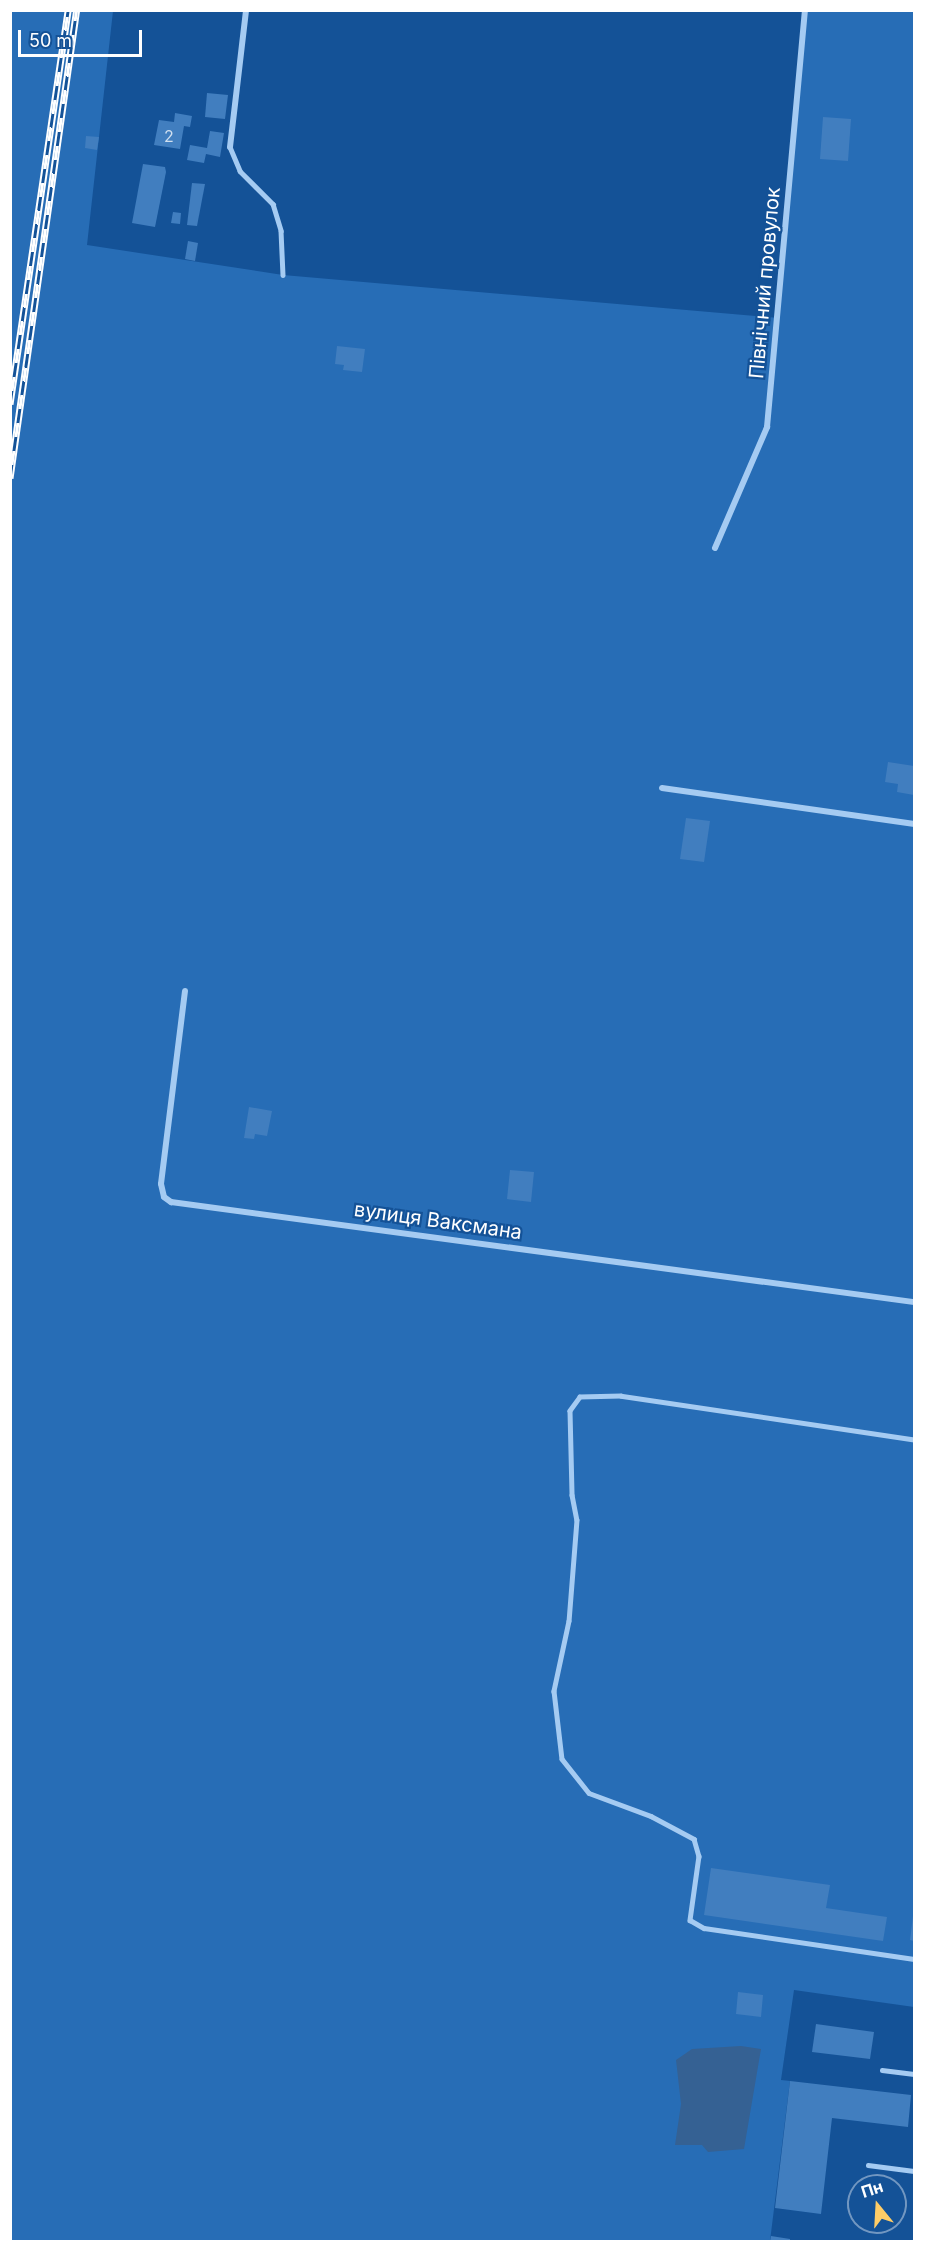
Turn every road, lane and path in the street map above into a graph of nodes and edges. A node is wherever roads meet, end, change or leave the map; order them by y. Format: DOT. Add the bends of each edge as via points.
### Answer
graph roads {
  1 [pos="246,10"];
  2 [pos="805,10"];
  3 [pos="230,147"];
  4 [pos="283,275"];
  5 [pos="716,548"];
  6 [pos="662,788"];
  7 [pos="915,824"];
  8 [pos="185,991"];
  9 [pos="915,1302"];
  10 [pos="915,1440"];
  11 [pos="915,1959"];
  12 [pos="882,2070"];
  13 [pos="915,2074"];
  14 [pos="868,2165"];
  15 [pos="915,2171"];
  1 -- 3 [label="street"];
  2 -- 5 [label="street, Північний провулок" via="767,427"];
  3 -- 4 [label="lane" via="240,171 273,204 281,231"];
  6 -- 7 [label="street"];
  8 -- 9 [label="street, вулиця Ваксмана" via="161,1184 164,1197 171,1202"];
  10 -- 11 [label="lane" via="621,1396 580,1397 570,1411 572,1495 577,1520 569,1621 554,1691 562,1760 590,1793 651,1815 693,1839 699,1856 690,1920 704,1928"];
  12 -- 13 [label="lane"];
  14 -- 15 [label="lane"];
}
